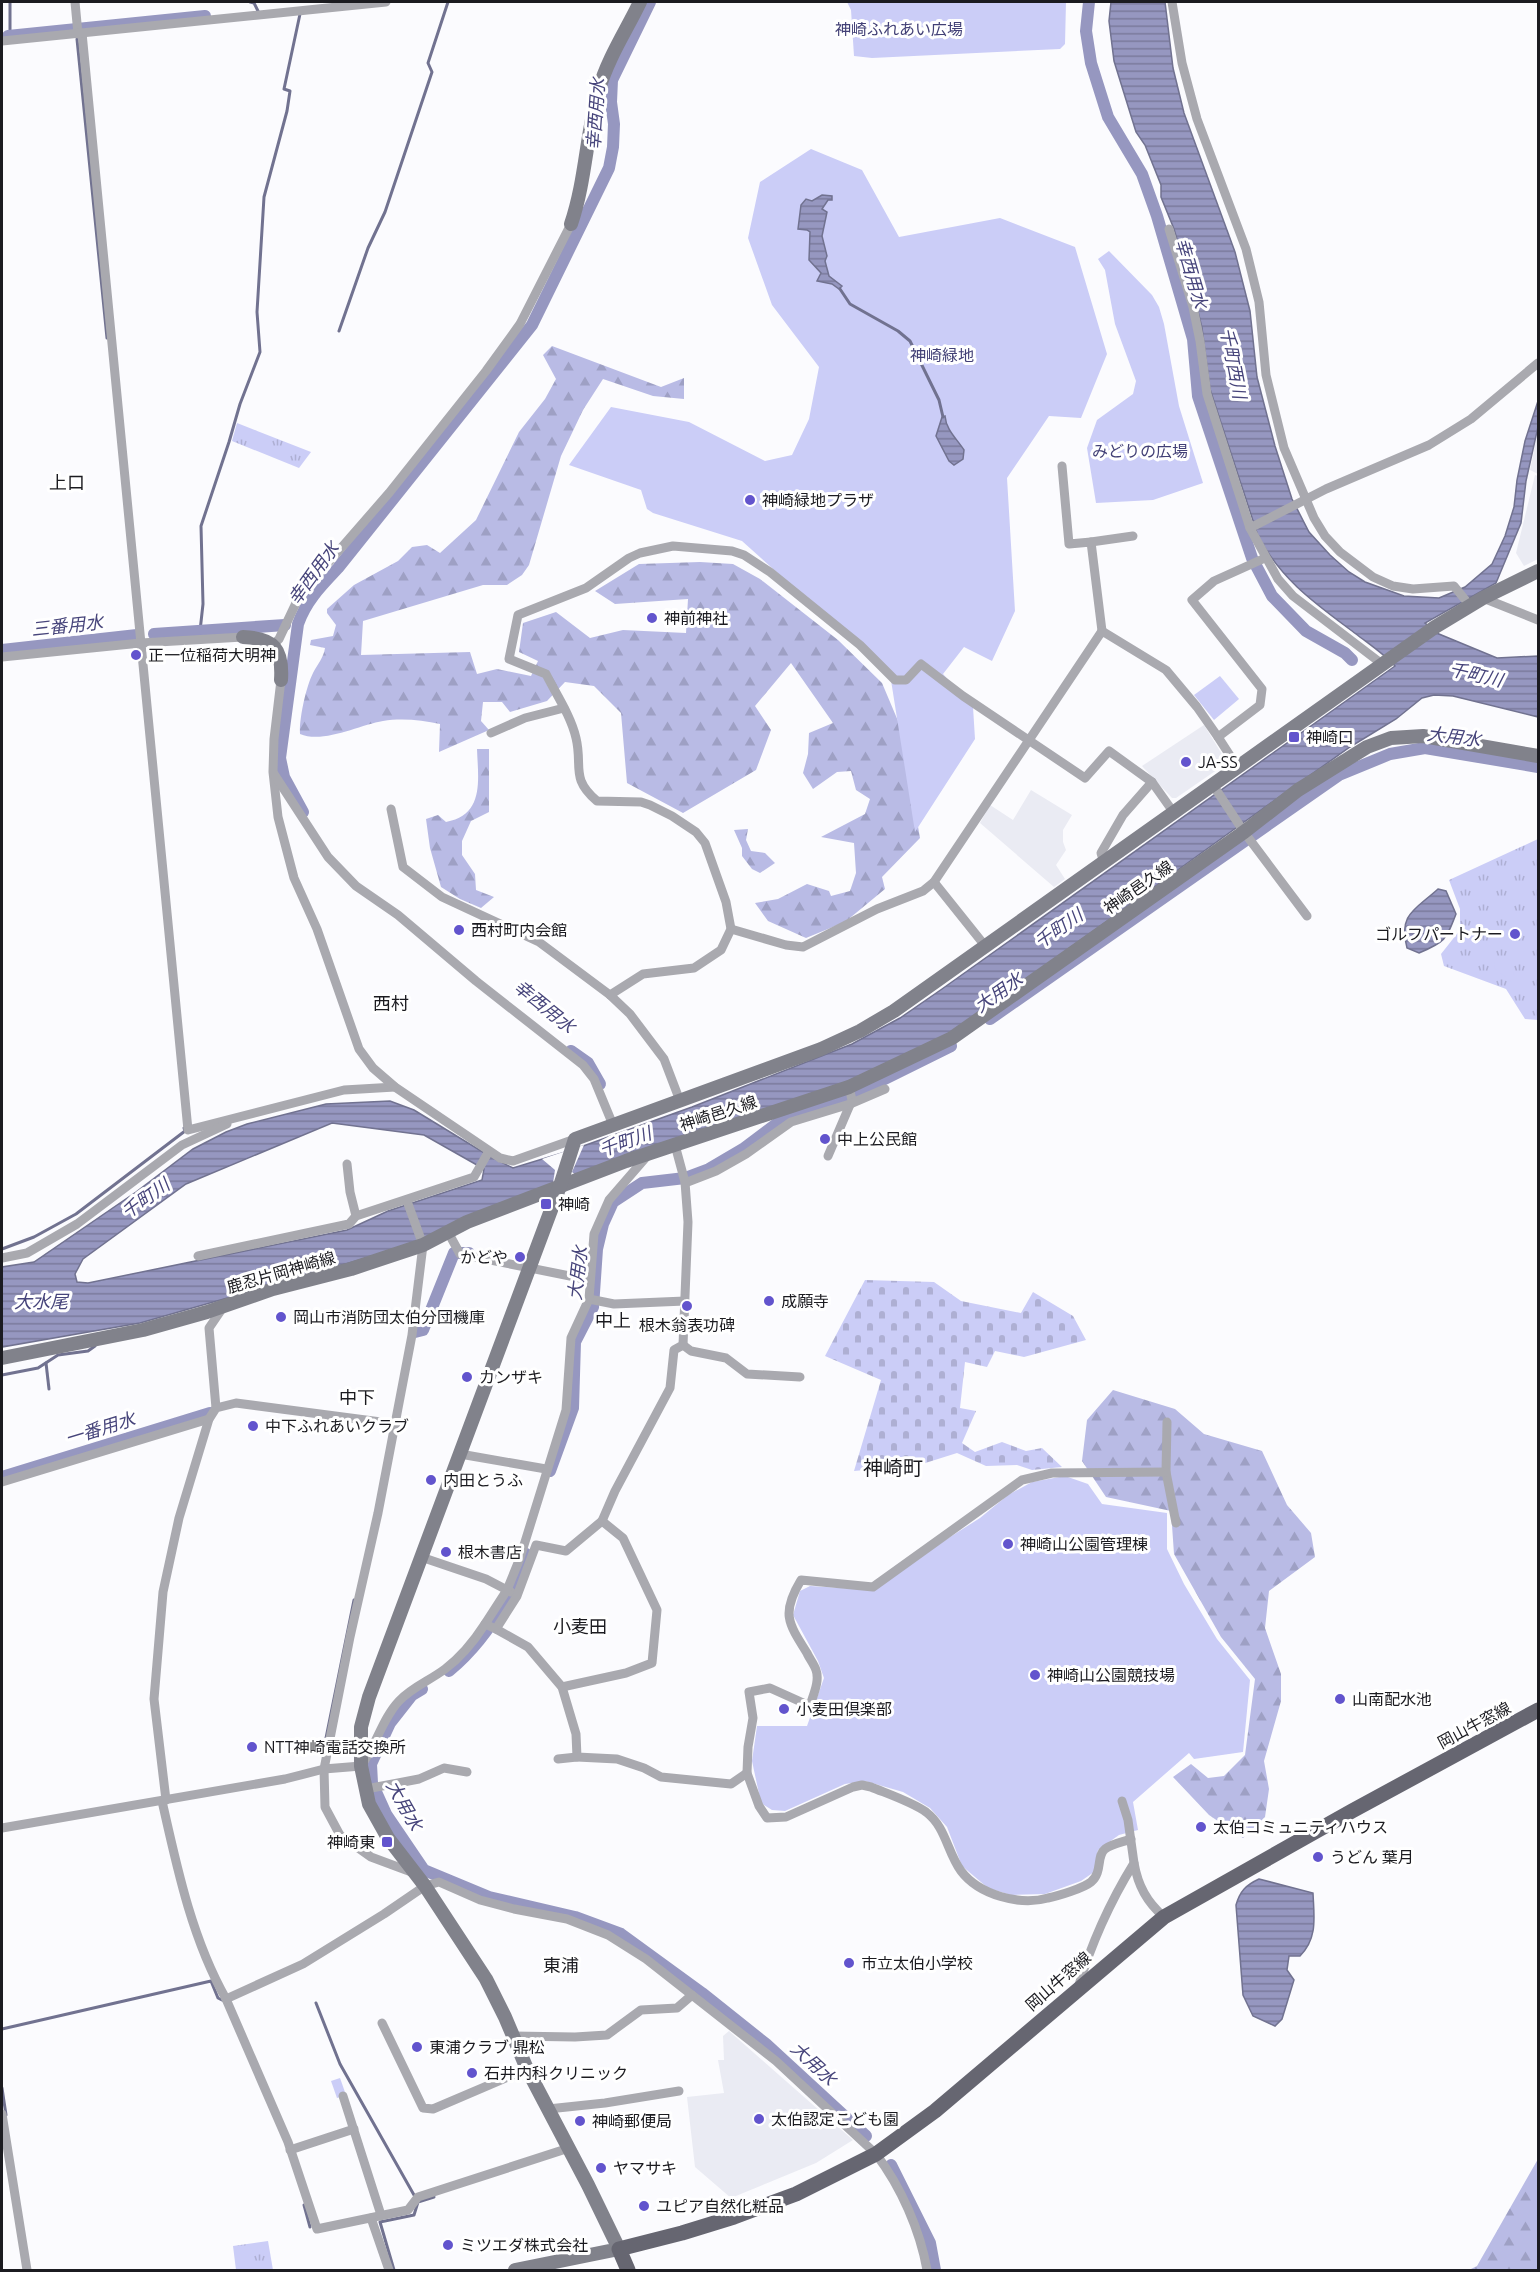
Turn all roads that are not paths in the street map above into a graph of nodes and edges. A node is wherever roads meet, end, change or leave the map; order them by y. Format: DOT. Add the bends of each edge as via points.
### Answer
graph roads {
  1 [pos="75,2"];
  2 [pos="386,2"];
  3 [pos="640,2"];
  4 [pos="1173,2"];
  5 [pos="295,6"];
  6 [pos="79,31"];
  7 [pos="2,41"];
  8 [pos="571,224"];
  9 [pos="1169,229"];
  10 [pos="1539,363"];
  11 [pos="1062,466"];
  12 [pos="1304,499"];
  13 [pos="1251,527"];
  14 [pos="1133,536"];
  15 [pos="1091,542"];
  16 [pos="1258,561"];
  17 [pos="1539,571"];
  18 [pos="1483,598"];
  19 [pos="1469,604"];
  20 [pos="1539,620"];
  21 [pos="1102,630"];
  22 [pos="243,637"];
  23 [pos="141,643"];
  24 [pos="273,645"];
  25 [pos="2,657"];
  26 [pos="1385,662"];
  27 [pos="281,680"];
  28 [pos="564,708"];
  29 [pos="491,733"];
  30 [pos="1218,737"];
  31 [pos="1029,741"];
  32 [pos="1539,756"];
  33 [pos="1238,768"];
  34 [pos="273,772"];
  35 [pos="1152,782"];
  36 [pos="1215,788"];
  37 [pos="391,809"];
  38 [pos="1173,813"];
  39 [pos="1246,834"];
  40 [pos="1104,863"];
  41 [pos="934,882"];
  42 [pos="1307,916"];
  43 [pos="731,929"];
  44 [pos="986,947"];
  45 [pos="609,995"];
  46 [pos="395,1087"];
  47 [pos="885,1089"];
  48 [pos="850,1096"];
  49 [pos="680,1101"];
  50 [pos="249,1113"];
  51 [pos="613,1125"];
  52 [pos="574,1144"];
  53 [pos="675,1145"];
  54 [pos="488,1153"];
  55 [pos="648,1154"];
  56 [pos="828,1156"];
  57 [pos="347,1164"];
  58 [pos="561,1183"];
  59 [pos="685,1183"];
  60 [pos="408,1203"];
  61 [pos="356,1216"];
  62 [pos="448,1232"];
  63 [pos="422,1242"];
  64 [pos="198,1256"];
  65 [pos="2,1258"];
  66 [pos="529,1268"];
  67 [pos="590,1281"];
  68 [pos="592,1300"];
  69 [pos="685,1301"];
  70 [pos="224,1306"];
  71 [pos="683,1345"];
  72 [pos="2,1358"];
  73 [pos="801,1377"];
  74 [pos="216,1408"];
  75 [pos="209,1419"];
  76 [pos="1167,1422"];
  77 [pos="393,1424"];
  78 [pos="460,1454"];
  79 [pos="546,1469"];
  80 [pos="1166,1472"];
  81 [pos="2,1482"];
  82 [pos="602,1521"];
  83 [pos="1176,1523"];
  84 [pos="530,1543"];
  85 [pos="421,1557"];
  86 [pos="512,1593"];
  87 [pos="490,1627"];
  88 [pos="562,1687"];
  89 [pos="1539,1710"];
  90 [pos="577,1757"];
  91 [pos="558,1759"];
  92 [pos="361,1766"];
  93 [pos="324,1769"];
  94 [pos="468,1772"];
  95 [pos="747,1773"];
  96 [pos="372,1788"];
  97 [pos="1122,1801"];
  98 [pos="163,1802"];
  99 [pos="2,1828"];
  100 [pos="1131,1839"];
  101 [pos="1134,1863"];
  102 [pos="414,1873"];
  103 [pos="424,1886"];
  104 [pos="1164,1917"];
  105 [pos="1078,1988"];
  106 [pos="692,1995"];
  107 [pos="226,1999"];
  108 [pos="382,2023"];
  109 [pos="513,2036"];
  110 [pos="527,2069"];
  111 [pos="679,2091"];
  112 [pos="343,2096"];
  113 [pos="548,2109"];
  114 [pos="2,2114"];
  115 [pos="354,2129"];
  116 [pos="569,2148"];
  117 [pos="290,2150"];
  118 [pos="876,2154"];
  119 [pos="376,2217"];
  120 [pos="619,2248"];
  121 [pos="27,2271"];
  122 [pos="388,2271"];
  123 [pos="515,2271"];
  124 [pos="628,2271"];
  125 [pos="927,2271"];
  1 -- 6 [label="street"];
  2 -- 5 [label="street"];
  3 -- 8 [label="street" via="599,91"];
  4 -- 12 [label="street" via="1182,63 1197,119 1246,249 1257,291 1266,375 1284,448"];
  5 -- 6 [label="street"];
  6 -- 7 [label="street"];
  6 -- 23 [label="street"];
  8 -- 24 [label="street" via="520,324 389,493 308,586"];
  9 -- 13 [label="street" via="1193,307 1207,394"];
  10 -- 12 [label="street" via="1471,419 1429,445"];
  11 -- 15 [label="street" via="1069,544"];
  12 -- 13 [label="street"];
  12 -- 19 [label="street" via="1325,536 1373,577 1413,590 1454,586"];
  13 -- 16 [label="street"];
  14 -- 15 [label="street"];
  15 -- 21 [label="street"];
  16 -- 26 [label="street" via="1293,596"];
  16 -- 30 [label="street" via="1214,581 1192,600 1262,689 1260,705"];
  17 -- 18 [label="street"];
  18 -- 19 [label="street"];
  18 -- 20 [label="street"];
  19 -- 26 [label="street"];
  21 -- 30 [label="street" via="1166,670"];
  21 -- 31 [label="street"];
  22 -- 23 [label="street"];
  22 -- 24 [label="street" via="262,638"];
  23 -- 25 [label="street"];
  23 -- 50 [label="street" via="188,1130"];
  24 -- 27 [label="street" via="281,660"];
  26 -- 33 [label="street"];
  27 -- 34 [label="street"];
  28 -- 29 [label="street" via="525,718"];
  28 -- 31 [label="street" via="546,674 509,659 518,615 586,588 640,552 673,546 744,555 860,645 895,680 906,680 921,664"];
  28 -- 43 [label="street" via="576,736 584,789 597,801 650,805 696,832 705,843 726,902"];
  30 -- 33 [label="street"];
  31 -- 35 [label="street" via="1085,778 1109,751"];
  31 -- 41 [label="street"];
  32 -- 39 [label="street, 神崎邑久線" via="1423,736 1391,738 1367,747 1298,790"];
  33 -- 36 [label="street"];
  34 -- 46 [label="street" via="278,818 294,878 317,929 351,1033 365,1058"];
  34 -- 51 [label="street" via="328,857 356,886 398,915 583,1065 594,1079"];
  35 -- 38 [label="street"];
  35 -- 40 [label="street" via="1123,815 1101,853"];
  36 -- 38 [label="street"];
  36 -- 39 [label="street"];
  37 -- 45 [label="street" via="403,867 442,897 539,942"];
  38 -- 40 [label="street"];
  39 -- 42 [label="street"];
  39 -- 48 [label="street, 神崎邑久線" via="952,1038"];
  40 -- 44 [label="street"];
  41 -- 43 [label="street" via="923,891 877,909 803,947"];
  41 -- 44 [label="street"];
  43 -- 45 [label="street" via="721,951 694,968 643,974"];
  44 -- 49 [label="street" via="860,1031"];
  45 -- 49 [label="street" via="630,1014 664,1059"];
  46 -- 50 [label="street" via="344,1090"];
  46 -- 54 [label="street"];
  47 -- 48 [label="street"];
  48 -- 53 [label="street, 神崎邑久線"];
  48 -- 56 [label="street"];
  48 -- 59 [label="street" via="791,1122 746,1154"];
  49 -- 51 [label="street"];
  50 -- 65 [label="street" via="182,1145 77,1224 27,1253"];
  51 -- 52 [label="street"];
  52 -- 54 [label="street" via="513,1161"];
  52 -- 58 [label="street"];
  53 -- 55 [label="street, 神崎邑久線"];
  53 -- 59 [label="street"];
  54 -- 60 [label="street" via="474,1177"];
  55 -- 58 [label="street, 神崎邑久線"];
  55 -- 67 [label="street" via="604,1208 594,1234"];
  57 -- 61 [label="street"];
  58 -- 62 [label="street, 鹿忍片岡神崎線"];
  58 -- 66 [label="street"];
  59 -- 69 [label="street"];
  60 -- 61 [label="street"];
  60 -- 63 [label="street"];
  61 -- 64 [label="street" via="349,1224"];
  62 -- 63 [label="street, 鹿忍片岡神崎線"];
  62 -- 66 [label="street" via="459,1252"];
  63 -- 70 [label="street, 鹿忍片岡神崎線" via="351,1269"];
  63 -- 77 [label="street" via="412,1335"];
  66 -- 67 [label="street"];
  66 -- 78 [label="street"];
  67 -- 68 [label="street"];
  68 -- 69 [label="street" via="614,1304"];
  68 -- 79 [label="street" via="571,1338 566,1410"];
  69 -- 71 [label="street"];
  70 -- 72 [label="street, 鹿忍片岡神崎線" via="143,1330"];
  70 -- 74 [label="street" via="209,1328"];
  71 -- 73 [label="street" via="691,1351 726,1358 747,1374"];
  71 -- 82 [label="street" via="674,1350 670,1388"];
  74 -- 75 [label="street"];
  74 -- 77 [label="street" via="236,1403"];
  75 -- 81 [label="street"];
  75 -- 98 [label="street" via="179,1518 164,1592 154,1699"];
  76 -- 80 [label="street"];
  77 -- 93 [label="street"];
  78 -- 79 [label="street"];
  78 -- 85 [label="street"];
  79 -- 84 [label="street"];
  80 -- 83 [label="street"];
  80 -- 95 [label="street" via="1052,1473 1022,1480 873,1587 801,1580 789,1599 790,1626 816,1670 817,1681 810,1706 770,1688 749,1692 753,1718"];
  82 -- 84 [label="street" via="566,1551"];
  82 -- 88 [label="street" via="623,1538 657,1610 651,1663 626,1673"];
  84 -- 86 [label="street"];
  85 -- 86 [label="street" via="486,1579"];
  85 -- 92 [label="street" via="369,1697 361,1727"];
  86 -- 87 [label="street"];
  87 -- 88 [label="street" via="528,1647"];
  87 -- 92 [label="street" via="444,1669 397,1703"];
  88 -- 90 [label="street" via="576,1734"];
  89 -- 104 [label="main road, 岡山牛窓線"];
  90 -- 91 [label="street"];
  90 -- 95 [label="street" via="617,1759 661,1777 731,1784"];
  92 -- 93 [label="street"];
  92 -- 96 [label="street"];
  93 -- 98 [label="street"];
  93 -- 102 [label="street" via="325,1807 340,1835 371,1857"];
  94 -- 96 [label="street" via="444,1768 419,1779"];
  95 -- 100 [label="street" via="767,1818 786,1817 862,1785 925,1812 939,1826 960,1870 974,1885 1025,1902 1048,1899 1091,1882 1100,1872 1105,1849"];
  96 -- 102 [label="street" via="369,1804"];
  97 -- 100 [label="street"];
  98 -- 99 [label="street"];
  98 -- 107 [label="street" via="183,1890 214,1978"];
  100 -- 101 [label="street"];
  101 -- 104 [label="street" via="1137,1881 1151,1905"];
  101 -- 105 [label="street" via="1092,1947"];
  102 -- 103 [label="street"];
  103 -- 106 [label="street" via="439,1882 480,1900 567,1919 608,1935"];
  103 -- 107 [label="street" via="303,1964"];
  103 -- 109 [label="street" via="486,1979"];
  104 -- 105 [label="main road, 岡山牛窓線"];
  105 -- 118 [label="main road, 岡山牛窓線" via="935,2111"];
  106 -- 109 [label="street" via="677,2007 641,2010 607,2035"];
  106 -- 118 [label="street" via="776,2061"];
  107 -- 117 [label="street"];
  108 -- 110 [label="street" via="423,2108 433,2109"];
  109 -- 110 [label="street"];
  110 -- 113 [label="street"];
  111 -- 113 [label="street"];
  112 -- 115 [label="street"];
  113 -- 116 [label="street"];
  114 -- 121 [label="street"];
  115 -- 117 [label="street"];
  115 -- 119 [label="street"];
  116 -- 119 [label="street" via="418,2197 408,2210"];
  116 -- 120 [label="street"];
  117 -- 119 [label="street" via="317,2229"];
  118 -- 120 [label="main road, 岡山牛窓線" via="796,2193 734,2217"];
  118 -- 125 [label="street" via="918,2232"];
  119 -- 122 [label="street"];
  120 -- 123 [label="street"];
  120 -- 124 [label="main road"];
}
